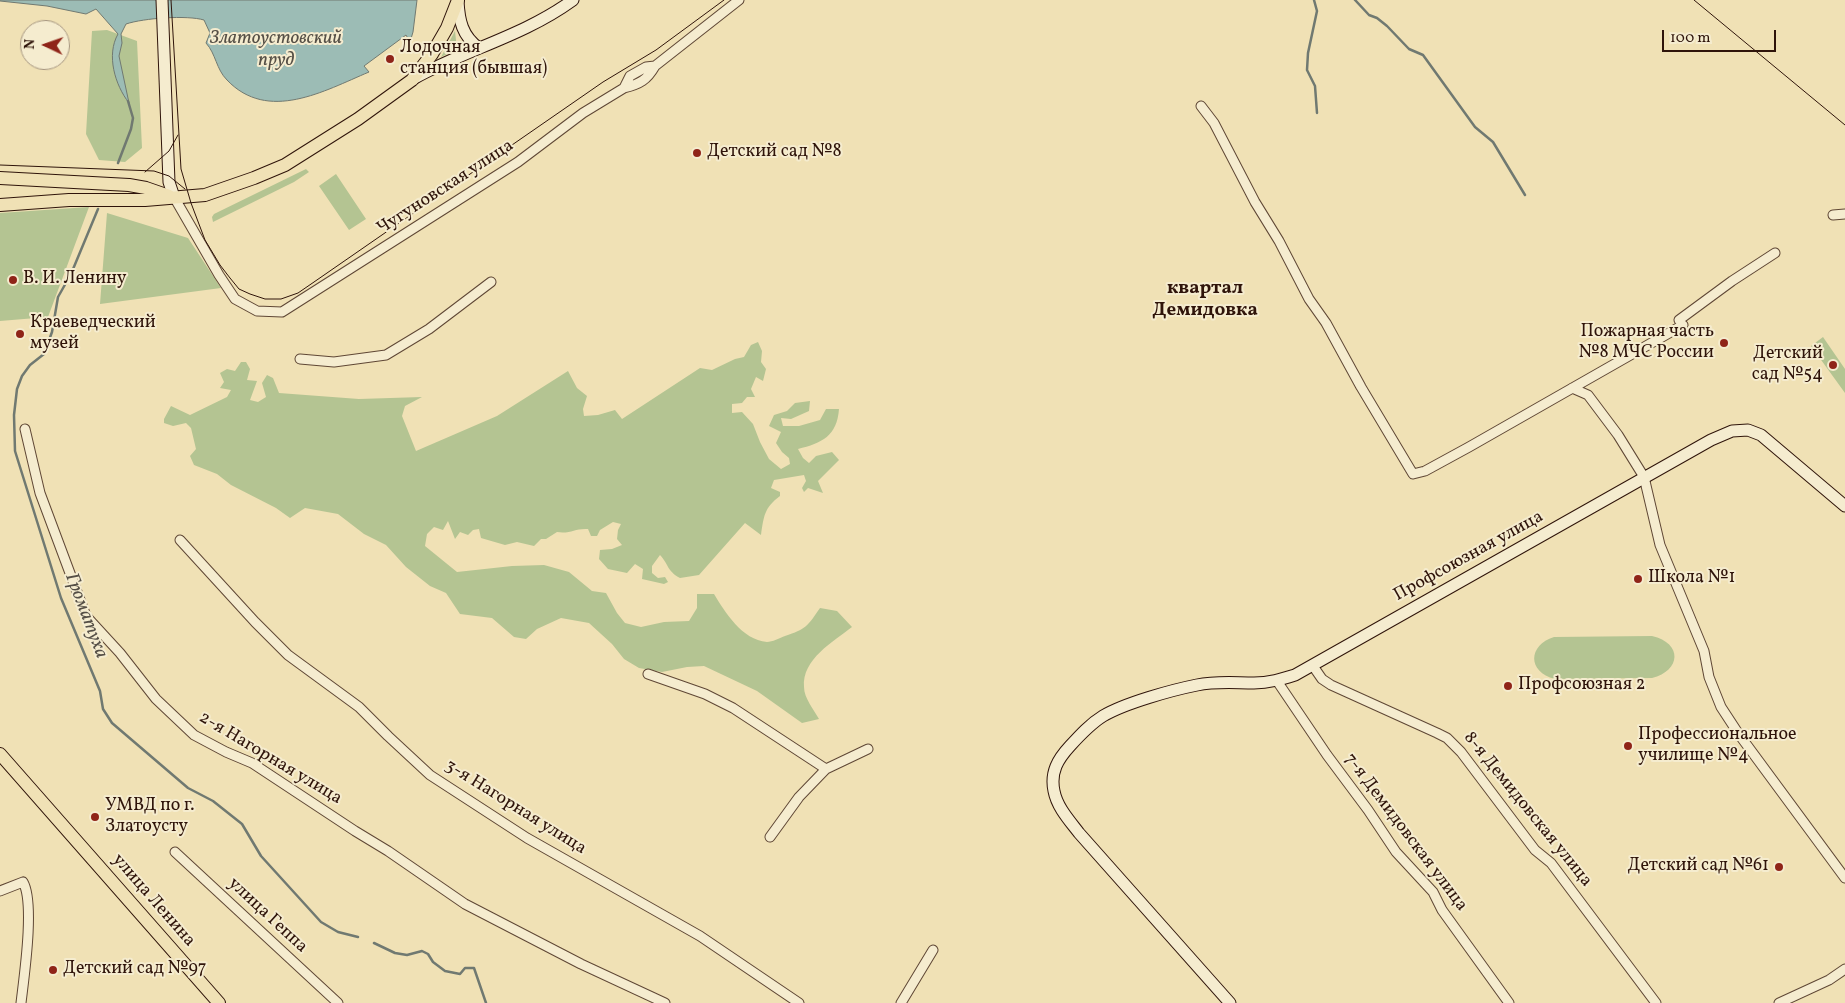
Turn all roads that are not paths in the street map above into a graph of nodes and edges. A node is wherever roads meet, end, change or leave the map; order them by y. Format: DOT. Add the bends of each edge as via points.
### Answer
graph roads {
  1 [pos="162,0"];
  2 [pos="573,0"];
  3 [pos="739,0"];
  4 [pos="458,1"];
  5 [pos="479,48"];
  6 [pos="412,80"];
  7 [pos="1201,106"];
  8 [pos="0,178"];
  9 [pos="174,197"];
  10 [pos="0,204"];
  11 [pos="1845,214"];
  12 [pos="1832,215"];
  13 [pos="1775,253"];
  14 [pos="491,282"];
  15 [pos="300,359"];
  16 [pos="1572,388"];
  17 [pos="25,429"];
  18 [pos="1644,477"];
  19 [pos="1845,506"];
  20 [pos="180,540"];
  21 [pos="1312,666"];
  22 [pos="648,674"];
  23 [pos="1277,681"];
  24 [pos="868,749"];
  25 [pos="0,754"];
  26 [pos="826,769"];
  27 [pos="770,837"];
  28 [pos="175,852"];
  29 [pos="1845,878"];
  30 [pos="0,891"];
  31 [pos="933,950"];
  32 [pos="1845,969"];
  33 [pos="1791,1001"];
  34 [pos="21,1003"];
  35 [pos="219,1003"];
  36 [pos="338,1003"];
  37 [pos="665,1003"];
  38 [pos="799,1003"];
  39 [pos="901,1003"];
  40 [pos="1230,1003"];
  41 [pos="1509,1003"];
  42 [pos="1656,1003"];
  43 [pos="1779,1003"];
  1 -- 9 [label="main road" via="169,182"];
  2 -- 5 [label="main road" via="521,31"];
  3 -- 9 [label="street, Чугуновская улица" via="655,66 630,76 624,88 583,113 503,172 282,312 256,311 235,299"];
  4 -- 5 [label="main road" via="463,30"];
  4 -- 6 [label="main road" via="432,54"];
  5 -- 6 [label="main road"];
  6 -- 9 [label="main road" via="285,165 205,194"];
  7 -- 16 [label="street" via="1214,123 1255,202 1279,240 1308,299 1326,323 1413,474 1425,472"];
  8 -- 9 [label="main road" via="129,185"];
  9 -- 10 [label="main road"];
  11 -- 12 [label="street"];
  13 -- 16 [label="street" via="1681,322"];
  14 -- 15 [label="street" via="429,329 386,355 334,362"];
  16 -- 18 [label="street" via="1588,395"];
  17 -- 37 [label="street, 2-я Нагорная улица" via="40,493 86,616 156,700 194,735 252,763 465,904"];
  18 -- 19 [label="main road, Профсоюзная улица" via="1711,440 1732,431 1748,430 1776,446"];
  18 -- 21 [label="main road, Профсоюзная улица"];
  18 -- 29 [label="street" via="1660,545 1704,651 1721,707"];
  20 -- 38 [label="street, 3-я Нагорная улица" via="288,655 359,707 430,775 527,838 700,936"];
  21 -- 23 [label="main road, Профсоюзная улица"];
  21 -- 42 [label="street, 8-я Демидовская улица" via="1331,685 1447,738 1535,850 1551,863"];
  22 -- 26 [label="street" via="706,694 733,708"];
  23 -- 40 [label="main road, Профсоюзная улица" via="1198,685 1104,715 1083,731 1056,764 1053,778 1058,803 1079,832"];
  23 -- 41 [label="street, 7-я Демидовская улица" via="1396,852 1433,892 1442,910"];
  24 -- 26 [label="street"];
  25 -- 35 [label="main road, улица Ленина"];
  26 -- 27 [label="street" via="799,797"];
  28 -- 36 [label="street, улица Геппа"];
  30 -- 34 [label="street" via="23,882 27,890 27,953"];
  31 -- 39 [label="street"];
  32 -- 33 [label="street"];
  33 -- 43 [label="street"];
}
